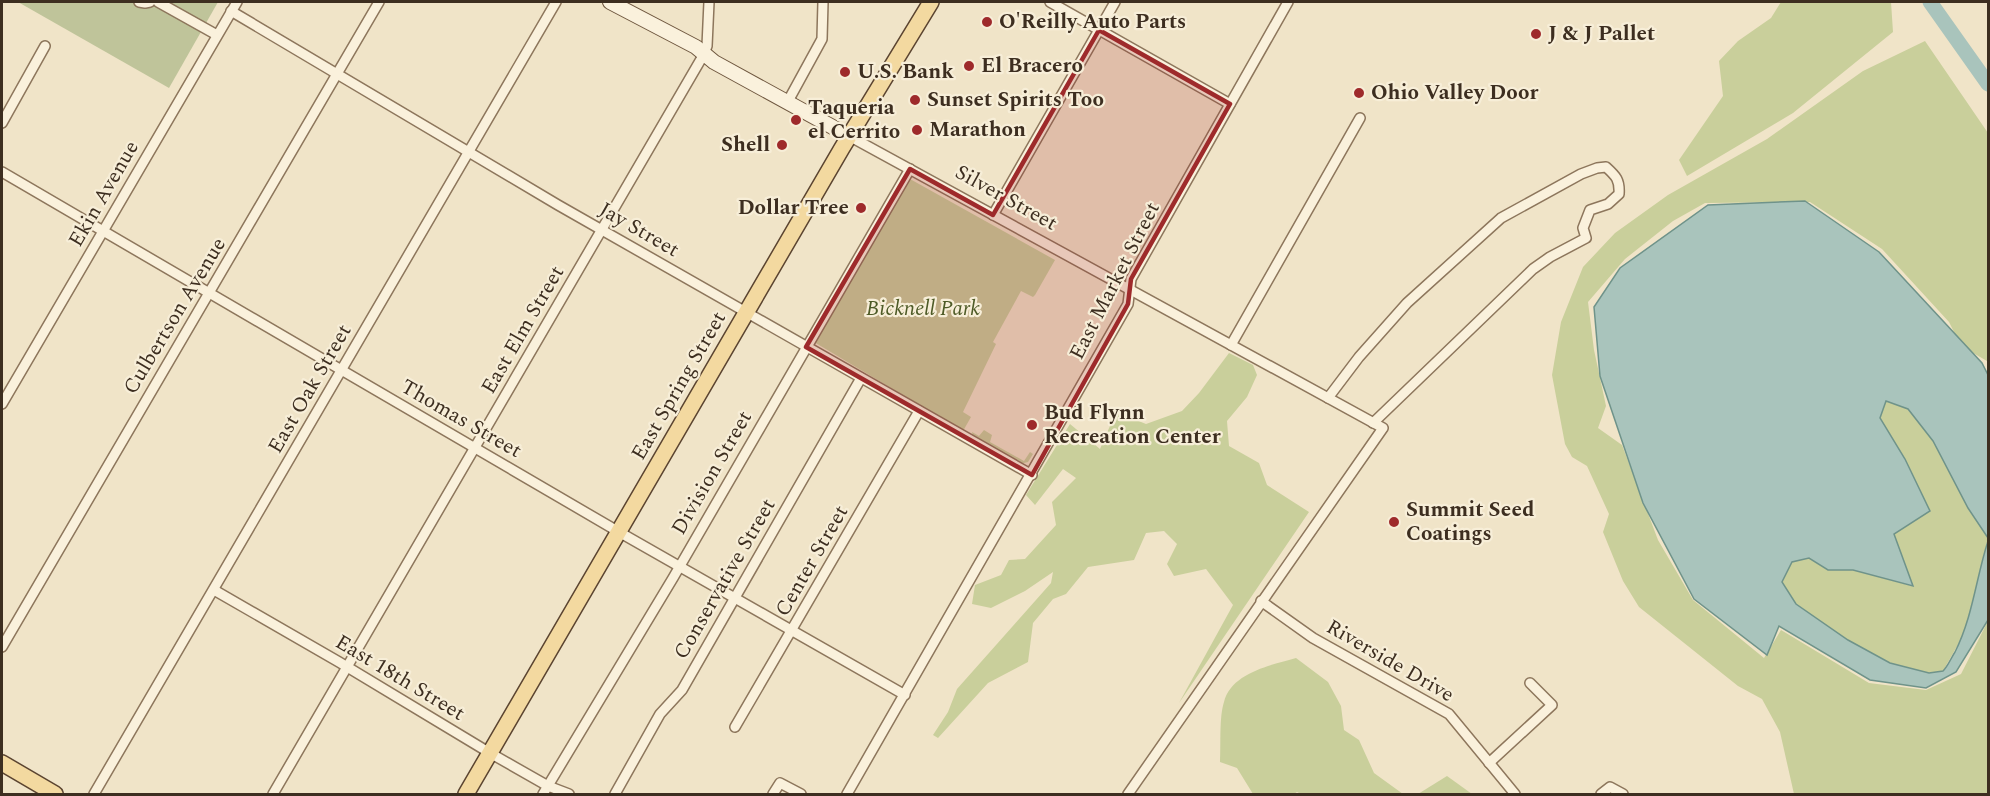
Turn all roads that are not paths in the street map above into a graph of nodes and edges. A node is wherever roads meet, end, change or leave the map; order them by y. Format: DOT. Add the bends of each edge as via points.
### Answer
graph roads {
  1 [pos="139,2"];
  2 [pos="150,2"];
  3 [pos="158,2"];
  4 [pos="237,2"];
  5 [pos="379,2"];
  6 [pos="556,2"];
  7 [pos="610,2"];
  8 [pos="709,2"];
  9 [pos="824,2"];
  10 [pos="931,2"];
  11 [pos="1050,2"];
  12 [pos="1115,2"];
  13 [pos="1288,2"];
  14 [pos="231,11"];
  15 [pos="1099,30"];
  16 [pos="217,35"];
  17 [pos="45,46"];
  18 [pos="704,54"];
  19 [pos="337,73"];
  20 [pos="787,103"];
  21 [pos="1230,104"];
  22 [pos="1360,118"];
  23 [pos="2,123"];
  24 [pos="849,136"];
  25 [pos="468,153"];
  26 [pos="910,169"];
  27 [pos="2,172"];
  28 [pos="993,215"];
  29 [pos="103,230"];
  30 [pos="602,230"];
  31 [pos="1130,290"];
  32 [pos="210,294"];
  33 [pos="746,312"];
  34 [pos="1232,345"];
  35 [pos="806,347"];
  36 [pos="341,370"];
  37 [pos="861,378"];
  38 [pos="1328,398"];
  39 [pos="2,404"];
  40 [pos="919,411"];
  41 [pos="1373,423"];
  42 [pos="475,448"];
  43 [pos="1032,475"];
  44 [pos="619,532"];
  45 [pos="679,567"];
  46 [pos="213,590"];
  47 [pos="735,597"];
  48 [pos="1261,601"];
  49 [pos="793,630"];
  50 [pos="2,647"];
  51 [pos="347,667"];
  52 [pos="1530,683"];
  53 [pos="905,695"];
  54 [pos="735,727"];
  55 [pos="490,753"];
  56 [pos="2,763"];
  57 [pos="1489,763"];
  58 [pos="545,790"];
  59 [pos="55,795"];
  60 [pos="94,795"];
  61 [pos="273,795"];
  62 [pos="466,795"];
  63 [pos="569,795"];
  64 [pos="615,795"];
  65 [pos="773,795"];
  66 [pos="801,795"];
  67 [pos="847,795"];
  68 [pos="1128,795"];
  69 [pos="1515,795"];
  70 [pos="1601,795"];
  71 [pos="1623,795"];
  1 -- 2 [label="street"];
  3 -- 16 [label="street"];
  4 -- 14 [label="street, Ekin Avenue"];
  5 -- 19 [label="street, Culbertson Avenue"];
  6 -- 25 [label="street, East Oak Street"];
  7 -- 18 [label="main road, Silver Street"];
  8 -- 18 [label="street, East Elm Street"];
  9 -- 20 [label="street" via="822,39"];
  10 -- 24 [label="main road, East Spring Street"];
  11 -- 15 [label="street"];
  12 -- 15 [label="street"];
  13 -- 21 [label="street, East Market Street"];
  14 -- 16 [label="street, Ekin Avenue"];
  14 -- 19 [label="street, Jay Street"];
  15 -- 21 [label="street"];
  15 -- 28 [label="street"];
  16 -- 29 [label="street, Ekin Avenue"];
  17 -- 23 [label="street"];
  18 -- 20 [label="main road, Silver Street"];
  18 -- 30 [label="street, East Elm Street"];
  19 -- 25 [label="street, Jay Street"];
  19 -- 32 [label="street, Culbertson Avenue"];
  20 -- 24 [label="main road, Silver Street"];
  21 -- 31 [label="street, East Market Street" via="1131,279"];
  22 -- 34 [label="street"];
  24 -- 26 [label="street, Silver Street"];
  24 -- 33 [label="main road, East Spring Street"];
  25 -- 30 [label="street, Jay Street"];
  25 -- 36 [label="street, East Oak Street"];
  26 -- 28 [label="street, Silver Street"];
  26 -- 35 [label="street, Division Street"];
  27 -- 29 [label="street, Thomas Street"];
  28 -- 31 [label="street, Silver Street"];
  29 -- 32 [label="street, Thomas Street"];
  29 -- 39 [label="street, Ekin Avenue"];
  30 -- 33 [label="street, Jay Street"];
  30 -- 42 [label="street, East Elm Street"];
  31 -- 34 [label="street, Silver Street"];
  31 -- 43 [label="street, East Market Street" via="1128,304"];
  32 -- 36 [label="street, Thomas Street"];
  32 -- 50 [label="street, Culbertson Avenue"];
  33 -- 35 [label="street, Jay Street"];
  33 -- 44 [label="main road, East Spring Street"];
  34 -- 38 [label="street, Silver Street"];
  35 -- 37 [label="street, Jay Street"];
  35 -- 45 [label="street, Division Street"];
  36 -- 42 [label="street, Thomas Street"];
  36 -- 46 [label="street, East Oak Street"];
  37 -- 40 [label="street, Jay Street"];
  37 -- 47 [label="street, Conservative Street"];
  38 -- 41 [label="street, Silver Street"];
  38 -- 41 [label="street" via="1407,303 1501,218 1597,168 1606,167 1617,176 1619,194 1608,204 1590,210 1583,228 1586,238 1533,269"];
  40 -- 43 [label="street, Jay Street"];
  40 -- 49 [label="street, Center Street"];
  41 -- 48 [label="street, Silver Street" via="1383,428"];
  42 -- 44 [label="street, Thomas Street"];
  42 -- 51 [label="street, East Elm Street"];
  43 -- 53 [label="street, East Market Street"];
  44 -- 45 [label="street, Thomas Street"];
  44 -- 55 [label="main road, East Spring Street"];
  45 -- 47 [label="street, Thomas Street"];
  45 -- 58 [label="street, Division Street"];
  46 -- 51 [label="street, East 18th Street"];
  46 -- 60 [label="street, East Oak Street"];
  47 -- 49 [label="street, Thomas Street"];
  47 -- 64 [label="street, Conservative Street" via="682,690 660,714"];
  48 -- 57 [label="street, Riverside Drive" via="1313,638 1449,714"];
  48 -- 68 [label="street"];
  49 -- 53 [label="street, Thomas Street"];
  49 -- 54 [label="street, Center Street"];
  51 -- 55 [label="street, East 18th Street"];
  51 -- 61 [label="street, East Elm Street"];
  52 -- 57 [label="street" via="1552,705"];
  53 -- 67 [label="street, East Market Street"];
  55 -- 58 [label="street, East 18th Street"];
  55 -- 62 [label="main road, East Spring Street"];
  56 -- 59 [label="main road"];
  57 -- 69 [label="street, Riverside Drive"];
  58 -- 63 [label="street, East 18th Street"];
  65 -- 66 [label="street" via="780,783"];
  70 -- 71 [label="street" via="1611,787"];
}
